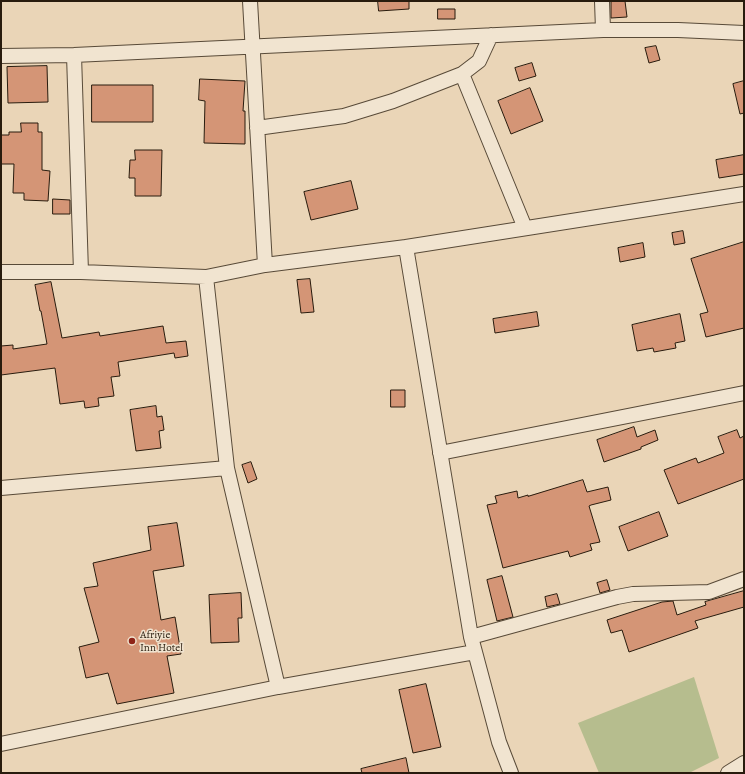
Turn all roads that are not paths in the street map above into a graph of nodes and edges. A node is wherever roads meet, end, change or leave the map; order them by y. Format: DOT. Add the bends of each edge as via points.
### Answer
graph roads {
  1 [pos="250,1"];
  2 [pos="602,1"];
  3 [pos="603,30"];
  4 [pos="744,33"];
  5 [pos="491,35"];
  6 [pos="252,46"];
  7 [pos="74,54"];
  8 [pos="1,56"];
  9 [pos="462,74"];
  10 [pos="257,128"];
  11 [pos="744,194"];
  12 [pos="525,228"];
  13 [pos="406,247"];
  14 [pos="265,265"];
  15 [pos="1,272"];
  16 [pos="81,272"];
  17 [pos="206,277"];
  18 [pos="744,393"];
  19 [pos="440,453"];
  20 [pos="227,468"];
  21 [pos="1,488"];
  22 [pos="744,579"];
  23 [pos="471,637"];
  24 [pos="475,652"];
  25 [pos="278,687"];
  26 [pos="1,744"];
  27 [pos="744,762"];
  28 [pos="511,773"];
  29 [pos="728,773"];
  1 -- 6 [label="street"];
  2 -- 3 [label="street"];
  3 -- 4 [label="street"];
  3 -- 5 [label="street"];
  5 -- 6 [label="street"];
  5 -- 9 [label="street" via="479,61"];
  6 -- 7 [label="street"];
  6 -- 10 [label="street"];
  7 -- 8 [label="street"];
  7 -- 16 [label="street"];
  9 -- 10 [label="street" via="393,101 344,116"];
  9 -- 12 [label="street"];
  10 -- 14 [label="street"];
  11 -- 12 [label="street"];
  12 -- 13 [label="street"];
  13 -- 14 [label="street"];
  13 -- 19 [label="street"];
  14 -- 17 [label="street"];
  15 -- 16 [label="street"];
  16 -- 17 [label="street"];
  17 -- 20 [label="street"];
  18 -- 19 [label="street"];
  19 -- 23 [label="street"];
  20 -- 21 [label="street"];
  20 -- 25 [label="street"];
  22 -- 23 [label="street" via="709,592 633,594 617,597"];
  23 -- 24 [label="street"];
  24 -- 25 [label="street"];
  24 -- 28 [label="street" via="499,742"];
  25 -- 26 [label="street"];
  27 -- 29 [label="street"];
}
